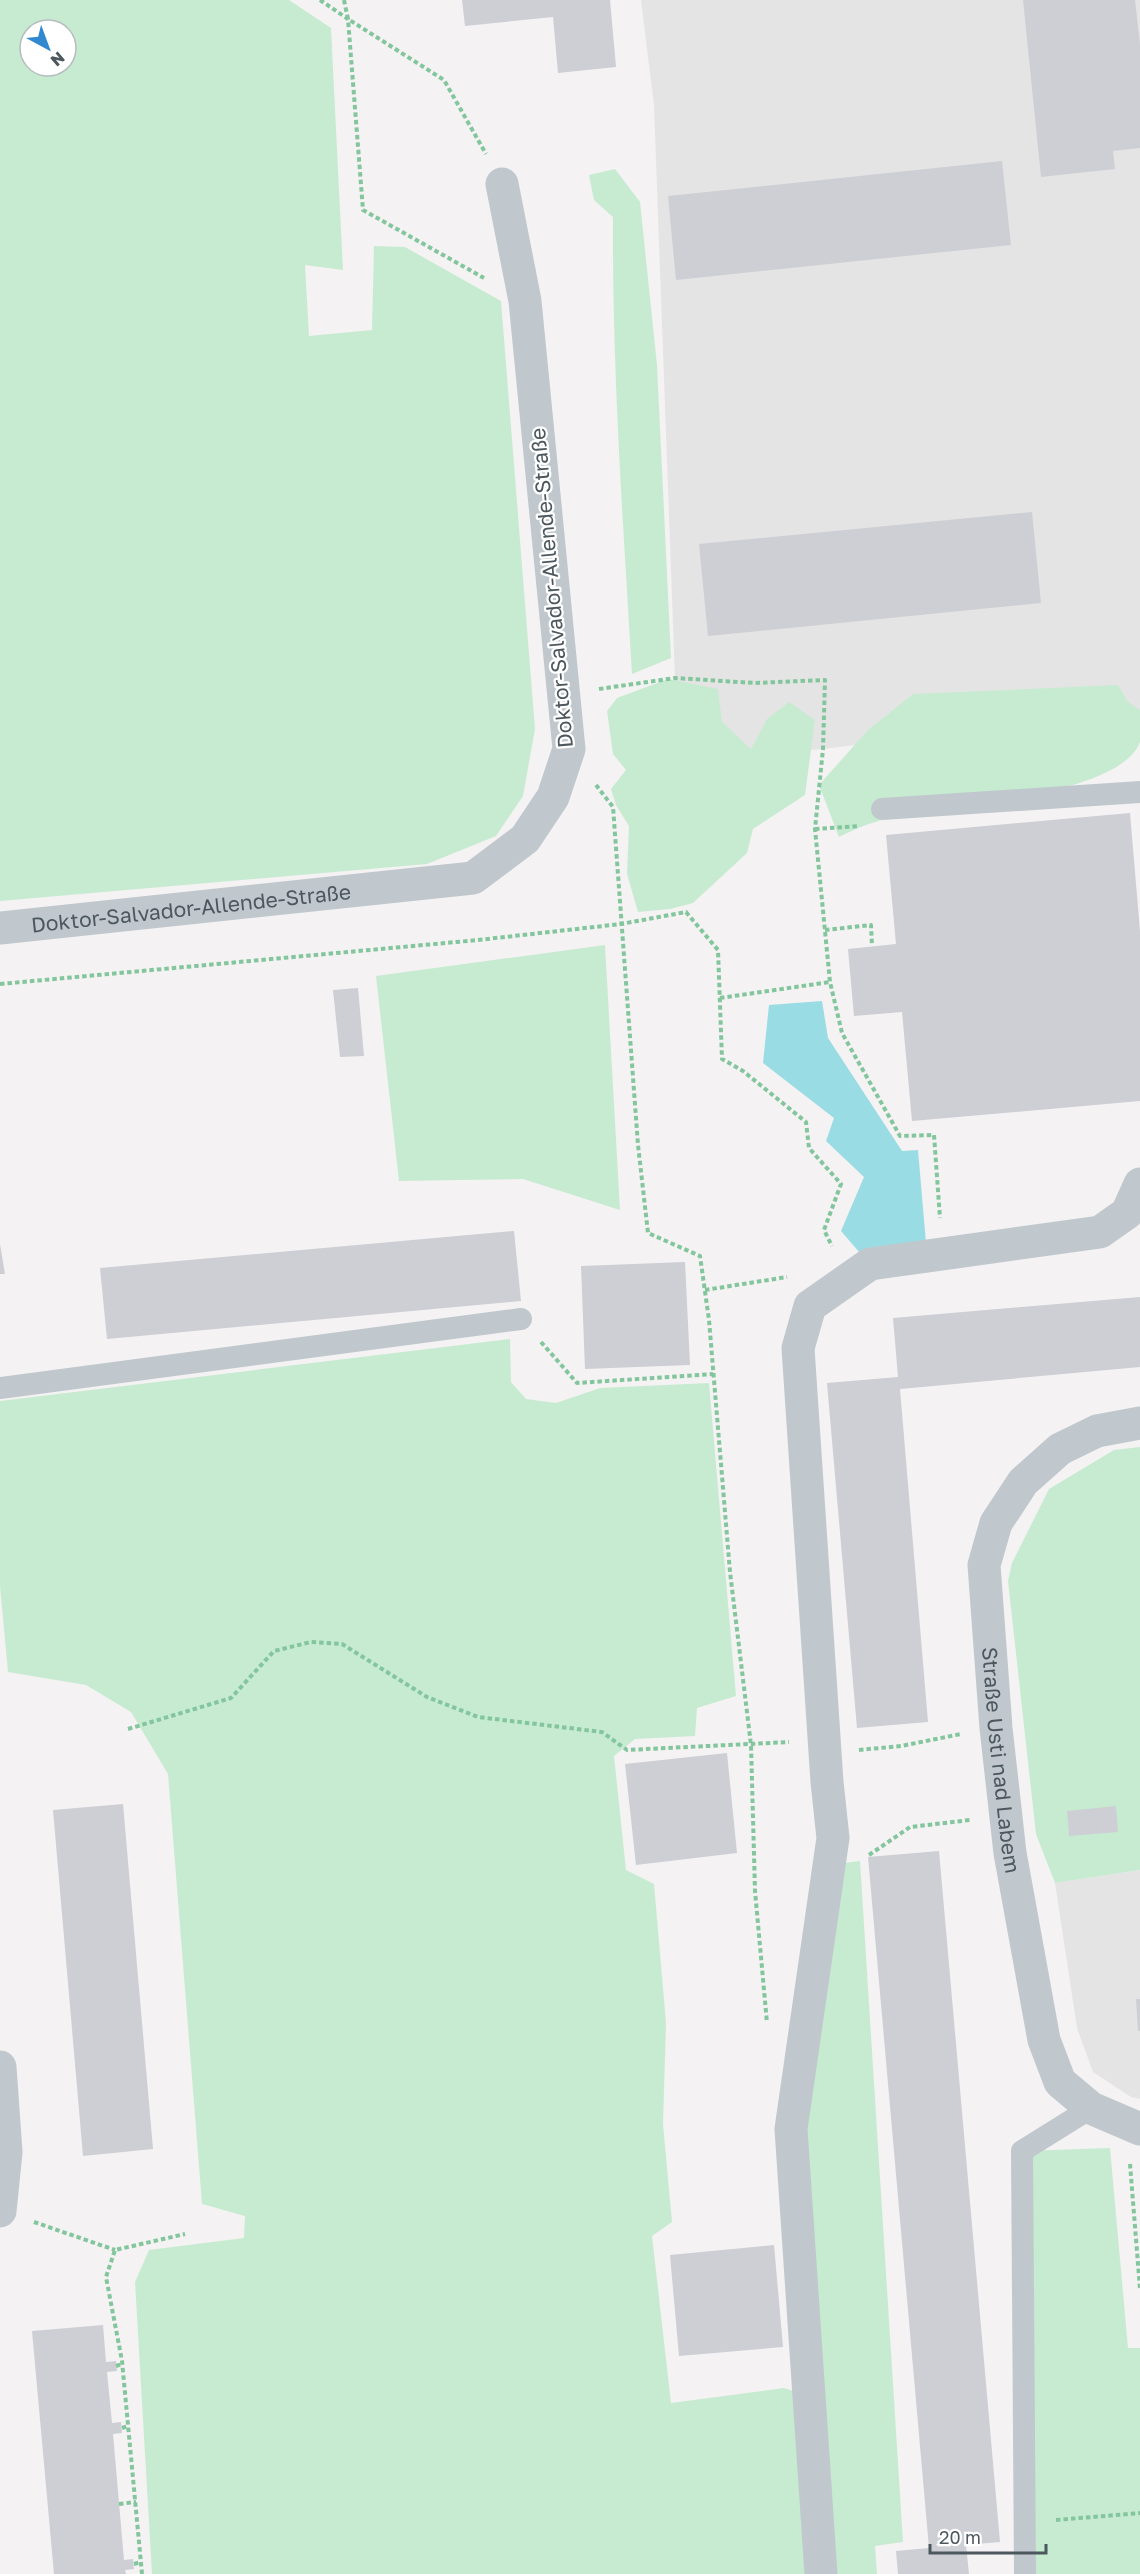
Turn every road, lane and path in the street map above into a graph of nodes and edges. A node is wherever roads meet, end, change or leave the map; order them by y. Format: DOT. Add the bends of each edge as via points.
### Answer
graph roads {
  1 [pos="320,0"];
  2 [pos="344,0"];
  3 [pos="348,19"];
  4 [pos="502,184"];
  5 [pos="525,301"];
  6 [pos="563,696"];
  7 [pos="568,749"];
  8 [pos="1140,792"];
  9 [pos="882,809"];
  10 [pos="815,829"];
  11 [pos="621,924"];
  12 [pos="0,928"];
  13 [pos="825,930"];
  14 [pos="872,946"];
  15 [pos="830,982"];
  16 [pos="0,984"];
  17 [pos="720,998"];
  18 [pos="1140,1184"];
  19 [pos="834,1250"];
  20 [pos="942,1254"];
  21 [pos="742,1284"];
  22 [pos="705,1290"];
  23 [pos="521,1319"];
  24 [pos="713,1374"];
  25 [pos="0,1388"];
  26 [pos="1140,1423"];
  27 [pos="996,1728"];
  28 [pos="128,1729"];
  29 [pos="751,1744"];
  30 [pos="825,1746"];
  31 [pos="1006,1816"];
  32 [pos="833,1838"];
  33 [pos="768,2031"];
  34 [pos="0,2067"];
  35 [pos="1091,2108"];
  36 [pos="1133,2126"];
  37 [pos="0,2211"];
  38 [pos="185,2234"];
  39 [pos="115,2250"];
  40 [pos="1140,2289"];
  41 [pos="122,2364"];
  42 [pos="116,2366"];
  43 [pos="128,2426"];
  44 [pos="122,2428"];
  45 [pos="136,2502"];
  46 [pos="119,2504"];
  47 [pos="1140,2513"];
  48 [pos="1023,2523"];
  49 [pos="141,2562"];
  50 [pos="134,2564"];
  51 [pos="142,2574"];
  52 [pos="821,2574"];
  53 [pos="1025,2574"];
  1 -- 3 [label="path"];
  2 -- 3 [label="path"];
  3 -- 4 [label="path" via="444,80"];
  3 -- 5 [label="path" via="363,210"];
  4 -- 5 [label="street, Doktor-Salvador-Allende-Straße"];
  5 -- 6 [label="street, Doktor-Salvador-Allende-Straße"];
  6 -- 7 [label="street, Doktor-Salvador-Allende-Straße"];
  6 -- 10 [label="path" via="675,678 755,683 825,680"];
  7 -- 11 [label="path" via="613,807"];
  7 -- 12 [label="street, Doktor-Salvador-Allende-Straße" via="553,797 525,839 473,878"];
  8 -- 9 [label="lane"];
  9 -- 10 [label="path" via="859,826"];
  10 -- 13 [label="path"];
  11 -- 16 [label="path"];
  11 -- 17 [label="path" via="686,912 717,950"];
  11 -- 22 [label="path" via="648,1233 700,1256"];
  13 -- 14 [label="path" via="872,925"];
  13 -- 15 [label="path"];
  15 -- 17 [label="path"];
  15 -- 20 [label="path" via="842,1033 900,1136 934,1135"];
  17 -- 19 [label="path" via="722,1059 806,1122 809,1148 841,1184 824,1230"];
  18 -- 20 [label="street" via="1127,1212 1101,1232"];
  20 -- 30 [label="street" via="870,1264 810,1306 798,1348"];
  21 -- 22 [label="path"];
  22 -- 24 [label="path"];
  23 -- 24 [label="path" via="577,1383"];
  23 -- 25 [label="lane"];
  24 -- 29 [label="path" via="730,1572"];
  26 -- 27 [label="street, Straße Usti nad Labem" via="1097,1431 1060,1449 1023,1482 996,1523 984,1565"];
  27 -- 30 [label="path" via="901,1746"];
  27 -- 31 [label="street, Straße Usti nad Labem"];
  28 -- 29 [label="path" via="231,1698 274,1651 311,1642 342,1644 427,1697 478,1717 602,1732 627,1750"];
  29 -- 30 [label="path"];
  29 -- 33 [label="path" via="755,1892"];
  30 -- 32 [label="street"];
  31 -- 32 [label="path" via="910,1827 860,1861"];
  31 -- 35 [label="street, Straße Usti nad Labem" via="1044,2040 1060,2082"];
  32 -- 52 [label="street" via="791,2129"];
  34 -- 37 [label="street" via="6,2152"];
  35 -- 36 [label="street, Straße Usti nad Labem"];
  35 -- 48 [label="lane" via="1022,2151"];
  36 -- 40 [label="path"];
  37 -- 39 [label="path"];
  38 -- 39 [label="path"];
  39 -- 41 [label="path" via="106,2277"];
  41 -- 42 [label="path"];
  41 -- 43 [label="path"];
  43 -- 44 [label="path"];
  43 -- 45 [label="path"];
  45 -- 46 [label="path"];
  45 -- 49 [label="path"];
  47 -- 48 [label="path"];
  48 -- 53 [label="lane"];
  49 -- 50 [label="path"];
  49 -- 51 [label="path"];
}
